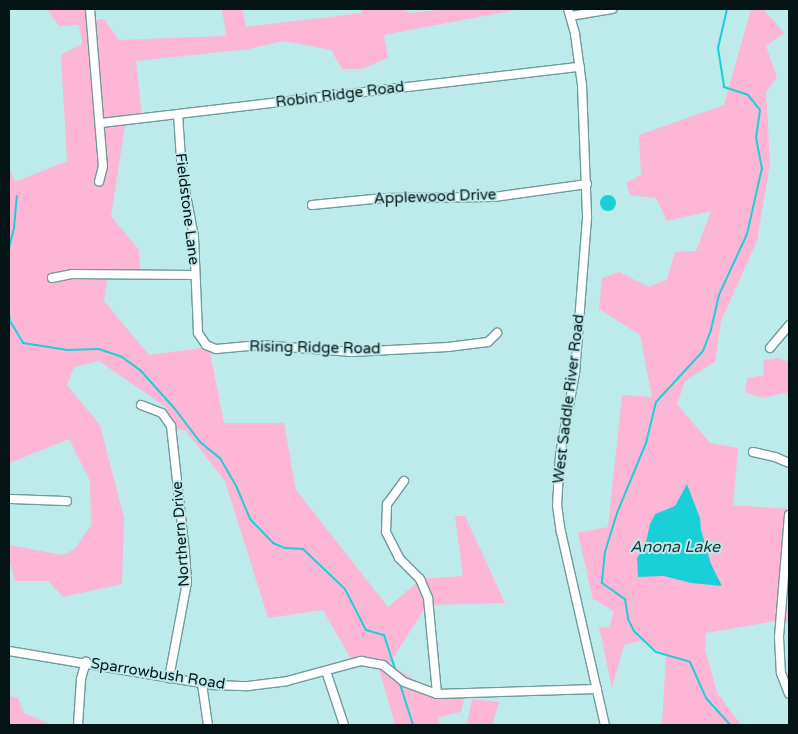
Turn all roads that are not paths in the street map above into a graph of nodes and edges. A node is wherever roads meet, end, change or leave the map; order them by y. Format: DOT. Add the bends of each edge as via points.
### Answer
graph roads {
  1 [pos="90,9"];
  2 [pos="612,9"];
  3 [pos="570,12"];
  4 [pos="580,67"];
  5 [pos="178,114"];
  6 [pos="101,124"];
  7 [pos="99,182"];
  8 [pos="587,184"];
  9 [pos="312,205"];
  10 [pos="196,274"];
  11 [pos="52,278"];
  12 [pos="789,325"];
  13 [pos="198,333"];
  14 [pos="497,333"];
  15 [pos="770,348"];
  16 [pos="141,405"];
  17 [pos="753,452"];
  18 [pos="789,463"];
  19 [pos="404,480"];
  20 [pos="9,500"];
  21 [pos="67,501"];
  22 [pos="789,515"];
  23 [pos="9,651"];
  24 [pos="86,662"];
  25 [pos="326,671"];
  26 [pos="169,678"];
  27 [pos="202,684"];
  28 [pos="597,689"];
  29 [pos="437,694"];
  30 [pos="789,694"];
  31 [pos="78,725"];
  32 [pos="208,725"];
  33 [pos="344,725"];
  34 [pos="605,725"];
  1 -- 6 [label="street"];
  2 -- 3 [label="street"];
  3 -- 4 [label="street, West Saddle River Road"];
  4 -- 5 [label="street, Robin Ridge Road"];
  4 -- 8 [label="street, West Saddle River Road"];
  5 -- 6 [label="street, Robin Ridge Road"];
  5 -- 10 [label="street, Fieldstone Lane" via="180,158 194,237"];
  6 -- 7 [label="street" via="103,166"];
  8 -- 9 [label="street, Applewood Drive" via="494,197 384,198"];
  8 -- 28 [label="street, West Saddle River Road" via="586,243 575,365 560,455 557,499 561,532"];
  10 -- 11 [label="street" via="72,274"];
  10 -- 13 [label="street, Fieldstone Lane"];
  12 -- 15 [label="street"];
  13 -- 14 [label="street, Rising Ridge Road" via="206,345 216,348 260,346 352,352 488,342"];
  16 -- 26 [label="street, Northern Drive" via="162,413 171,426 185,553 187,582"];
  17 -- 18 [label="street"];
  19 -- 29 [label="street" via="387,504 386,532 399,558 420,579 428,598"];
  20 -- 21 [label="street"];
  22 -- 30 [label="street" via="779,637 781,672"];
  23 -- 24 [label="street, Sparrowbush Road"];
  24 -- 26 [label="street, Sparrowbush Road"];
  24 -- 31 [label="street" via="81,679"];
  25 -- 27 [label="street, Sparrowbush Road" via="268,684"];
  25 -- 29 [label="street, Sparrowbush Road" via="361,661 375,662 416,687"];
  25 -- 33 [label="street"];
  26 -- 27 [label="street, Sparrowbush Road"];
  27 -- 32 [label="street"];
  28 -- 29 [label="street, Sparrowbush Road"];
  28 -- 34 [label="street, West Saddle River Road"];
}
